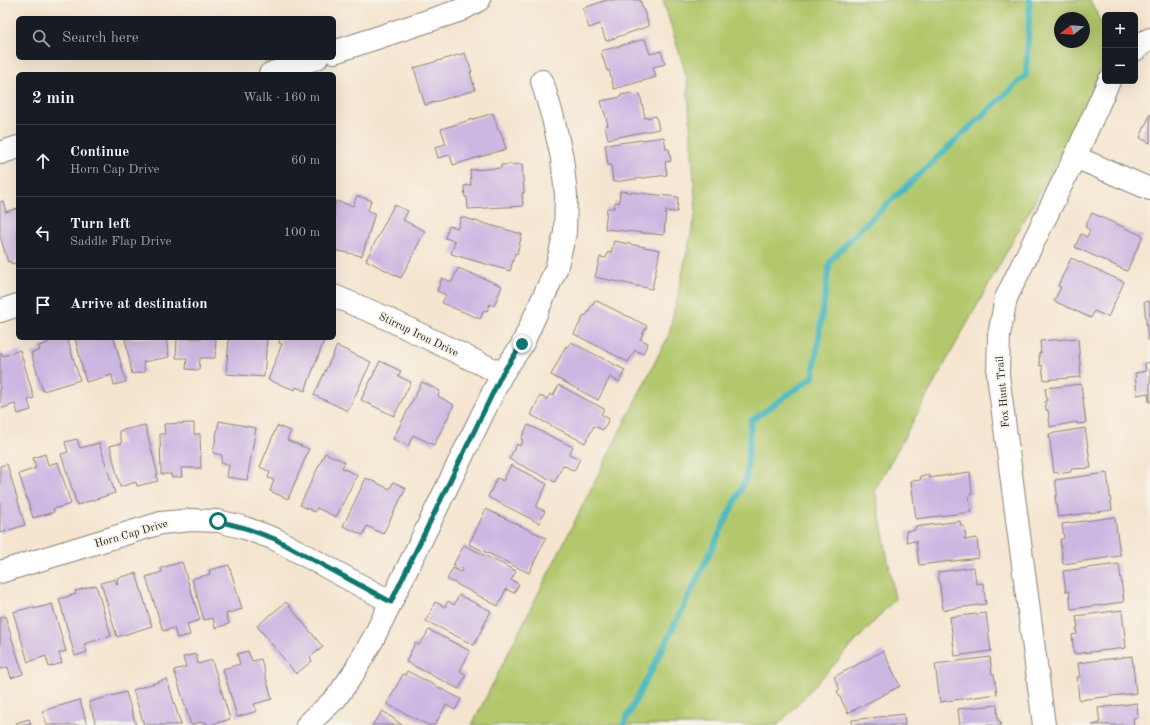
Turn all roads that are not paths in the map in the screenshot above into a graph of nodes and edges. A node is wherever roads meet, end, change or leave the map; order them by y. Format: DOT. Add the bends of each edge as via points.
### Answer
graph roads {
  1 [pos="479,0"];
  2 [pos="1150,39"];
  3 [pos="1137,48"];
  4 [pos="336,51"];
  5 [pos="311,60"];
  6 [pos="276,72"];
  7 [pos="542,82"];
  8 [pos="1108,84"];
  9 [pos="16,148"];
  10 [pos="0,153"];
  11 [pos="1075,156"];
  12 [pos="1150,189"];
  13 [pos="336,297"];
  14 [pos="16,306"];
  15 [pos="0,311"];
  16 [pos="502,374"];
  17 [pos="0,572"];
  18 [pos="391,602"];
  19 [pos="307,725"];
  20 [pos="1044,725"];
  1 -- 4 [label="street" via="461,10"];
  2 -- 3 [label="street"];
  5 -- 6 [label="street"];
  7 -- 16 [label="street" via="562,158 566,195 565,233 556,269 522,344"];
  8 -- 11 [label="street, Fox Hunt Trail"];
  9 -- 10 [label="street"];
  11 -- 12 [label="street"];
  11 -- 20 [label="street, Fox Hunt Trail" via="1006,298 999,335 998,375"];
  13 -- 16 [label="street, Stirrup Iron Drive" via="382,316"];
  14 -- 15 [label="street"];
  16 -- 18 [label="street"];
  17 -- 18 [label="street, Horn Cap Drive" via="161,523 218,521 275,539"];
  18 -- 19 [label="street" via="374,639 353,674 336,698"];
}
